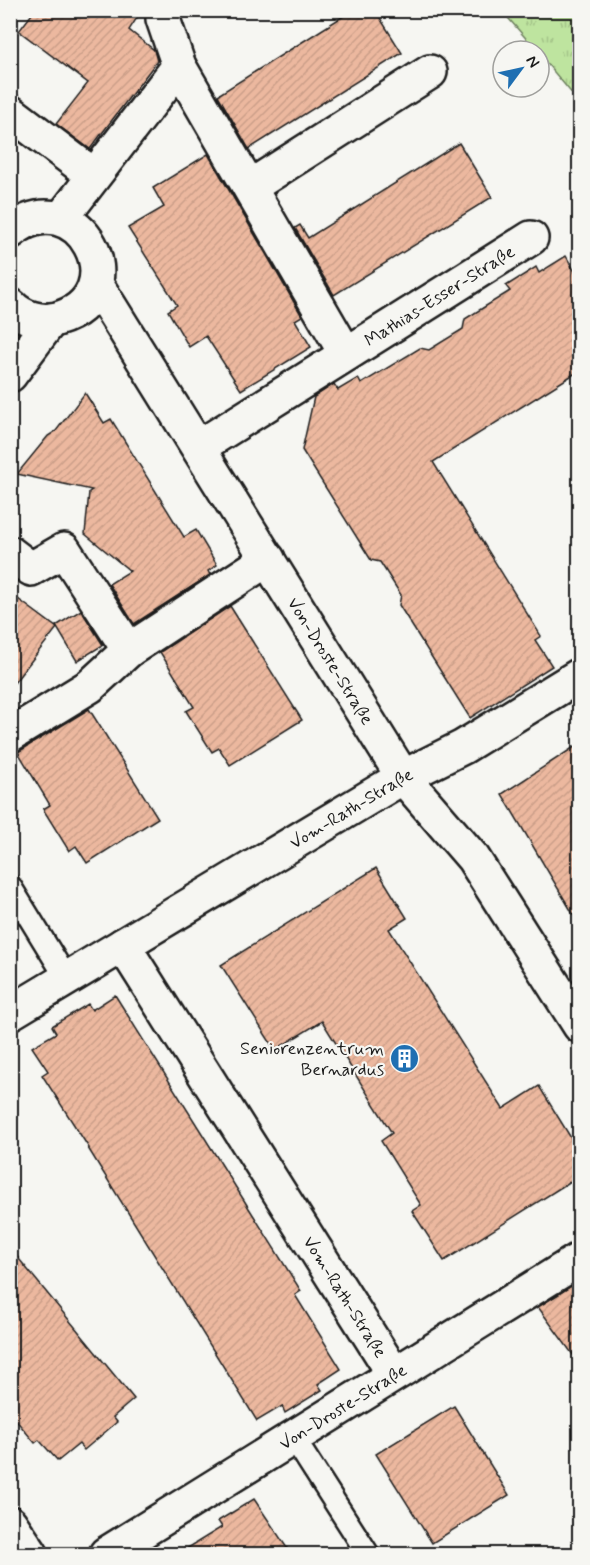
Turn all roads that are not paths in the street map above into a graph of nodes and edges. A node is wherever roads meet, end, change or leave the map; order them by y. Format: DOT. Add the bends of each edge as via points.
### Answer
graph roads {
  1 [pos="163,19"];
  2 [pos="179,66"];
  3 [pos="430,72"];
  4 [pos="10,112"];
  5 [pos="93,175"];
  6 [pos="250,187"];
  7 [pos="61,219"];
  8 [pos="10,232"];
  9 [pos="531,238"];
  10 [pos="96,284"];
  11 [pos="10,306"];
  12 [pos="51,320"];
  13 [pos="346,354"];
  14 [pos="16,356"];
  15 [pos="199,447"];
  16 [pos="10,553"];
  17 [pos="268,560"];
  18 [pos="129,650"];
  19 [pos="579,675"];
  20 [pos="10,735"];
  21 [pos="403,777"];
  22 [pos="10,886"];
  23 [pos="123,945"];
  24 [pos="67,979"];
  25 [pos="10,1013"];
  26 [pos="579,1026"];
  27 [pos="579,1259"];
  28 [pos="394,1374"];
  29 [pos="293,1437"];
  30 [pos="10,1523"];
  31 [pos="31,1554"];
  32 [pos="106,1554"];
  33 [pos="368,1554"];
  1 -- 2 [label="street, Mathias-Esser-Straße"];
  2 -- 5 [label="street"];
  2 -- 6 [label="street, Mathias-Esser-Straße"];
  3 -- 6 [label="street"];
  4 -- 5 [label="street"];
  5 -- 7 [label="street"];
  6 -- 13 [label="street, Mathias-Esser-Straße"];
  7 -- 8 [label="street" via="40,217 21,223"];
  7 -- 10 [label="street" via="78,229 91,244 97,264"];
  9 -- 13 [label="street, Mathias-Esser-Straße"];
  10 -- 12 [label="street" via="86,302 71,315"];
  10 -- 15 [label="street, Von-Droste-Straße"];
  11 -- 12 [label="street" via="31,319"];
  12 -- 14 [label="street"];
  13 -- 15 [label="street, Mathias-Esser-Straße"];
  15 -- 17 [label="street, Von-Droste-Straße"];
  16 -- 18 [label="street" via="31,568 64,550"];
  17 -- 18 [label="street"];
  17 -- 21 [label="street, Von-Droste-Straße"];
  18 -- 20 [label="street" via="90,686"];
  19 -- 21 [label="street, Vom-Rath-Straße" via="463,747"];
  21 -- 23 [label="street, Vom-Rath-Straße"];
  21 -- 26 [label="street, Von-Droste-Straße" via="473,858"];
  22 -- 24 [label="lane"];
  23 -- 24 [label="street, Vom-Rath-Straße"];
  23 -- 28 [label="street, Vom-Rath-Straße"];
  24 -- 25 [label="street, Vom-Rath-Straße"];
  27 -- 28 [label="street, Von-Droste-Straße"];
  28 -- 29 [label="street, Von-Droste-Straße"];
  29 -- 32 [label="street, Von-Droste-Straße"];
  29 -- 33 [label="lane"];
  30 -- 31 [label="street"];
}
